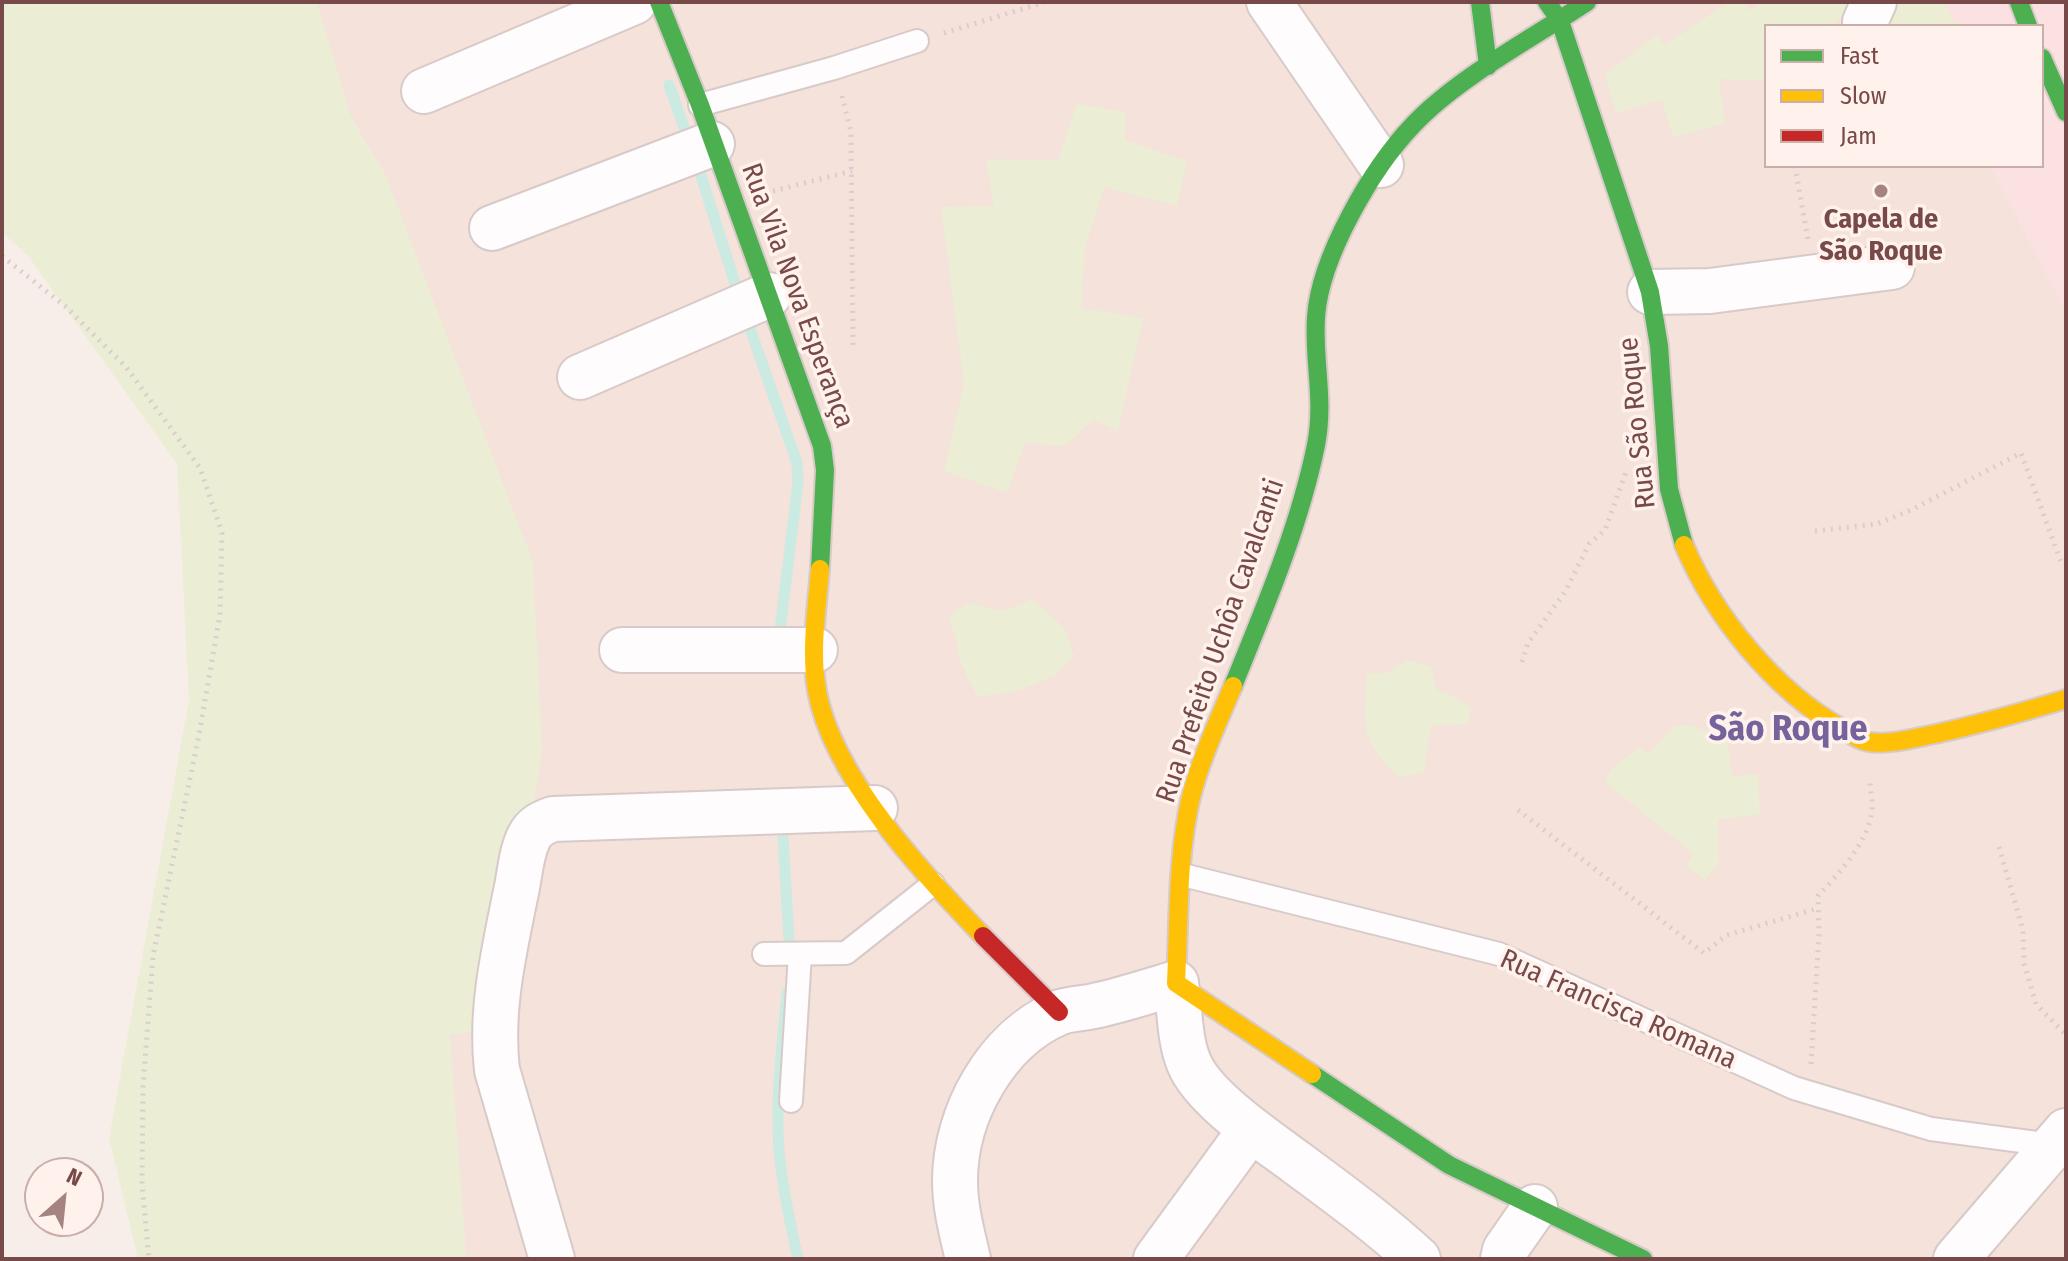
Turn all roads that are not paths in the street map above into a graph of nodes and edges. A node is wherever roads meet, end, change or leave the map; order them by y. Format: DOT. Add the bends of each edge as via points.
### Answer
graph roads {
  1 [pos="634,2"];
  2 [pos="659,2"];
  3 [pos="1269,2"];
  4 [pos="1480,2"];
  5 [pos="1547,2"];
  6 [pos="1587,2"];
  7 [pos="2019,2"];
  8 [pos="1560,21"];
  9 [pos="2027,24"];
  10 [pos="917,41"];
  11 [pos="2044,62"];
  12 [pos="1488,66"];
  13 [pos="424,91"];
  14 [pos="2066,112"];
  15 [pos="706,124"];
  16 [pos="1381,165"];
  17 [pos="492,228"];
  18 [pos="1892,267"];
  19 [pos="1650,292"];
  20 [pos="769,295"];
  21 [pos="580,377"];
  22 [pos="622,650"];
  23 [pos="815,650"];
  24 [pos="2066,699"];
  25 [pos="875,808"];
  26 [pos="1183,875"];
  27 [pos="933,884"];
  28 [pos="764,954"];
  29 [pos="800,954"];
  30 [pos="1176,983"];
  31 [pos="1059,1012"];
  32 [pos="791,1101"];
  33 [pos="1251,1129"];
  34 [pos="2061,1151"];
  35 [pos="1535,1207"];
  36 [pos="552,1259"];
  37 [pos="968,1259"];
  38 [pos="1156,1259"];
  39 [pos="1418,1259"];
  40 [pos="1503,1259"];
  41 [pos="1643,1259"];
  42 [pos="1956,1259"];
  1 -- 13 [label="street"];
  2 -- 15 [label="street, Rua Vila Nova Esperança"];
  3 -- 16 [label="street"];
  4 -- 12 [label="street"];
  5 -- 8 [label="street, Rua São Roque"];
  6 -- 8 [label="street, Rua Prefeito Uchôa Cavalcanti"];
  7 -- 9 [label="street"];
  8 -- 12 [label="street, Rua Prefeito Uchôa Cavalcanti"];
  8 -- 19 [label="street, Rua São Roque"];
  10 -- 15 [label="lane" via="834,68"];
  11 -- 14 [label="street"];
  12 -- 16 [label="street, Rua Prefeito Uchôa Cavalcanti" via="1413,125"];
  15 -- 17 [label="street"];
  15 -- 20 [label="street, Rua Vila Nova Esperança"];
  16 -- 26 [label="street, Rua Prefeito Uchôa Cavalcanti" via="1344,227 1321,288 1316,318 1321,414 1315,448 1277,579 1191,798"];
  18 -- 19 [label="street" via="1710,291"];
  19 -- 24 [label="street, Rua São Roque" via="1669,489 1681,538 1711,597 1767,672 1823,718 1866,742 1897,742"];
  20 -- 21 [label="street"];
  20 -- 23 [label="street, Rua Vila Nova Esperança" via="814,421 825,470"];
  22 -- 23 [label="street"];
  23 -- 25 [label="street, Rua Vila Nova Esperança" via="826,728"];
  25 -- 27 [label="street, Rua Vila Nova Esperança"];
  25 -- 36 [label="street" via="553,819 534,829 524,851 505,944 493,1041"];
  26 -- 30 [label="street, Rua Prefeito Uchôa Cavalcanti"];
  26 -- 34 [label="lane, Rua Francisca Romana" via="1499,954 1794,1088 1931,1129"];
  27 -- 29 [label="lane" via="846,953"];
  27 -- 31 [label="street, Rua Vila Nova Esperança"];
  28 -- 29 [label="lane"];
  29 -- 32 [label="lane"];
  30 -- 31 [label="street"];
  30 -- 33 [label="street" via="1189,1064"];
  30 -- 35 [label="street" via="1449,1165"];
  31 -- 37 [label="street" via="999,1058 974,1101 955,1177"];
  33 -- 38 [label="street"];
  33 -- 39 [label="street"];
  34 -- 42 [label="street"];
  35 -- 40 [label="street"];
  35 -- 41 [label="street"];
}
